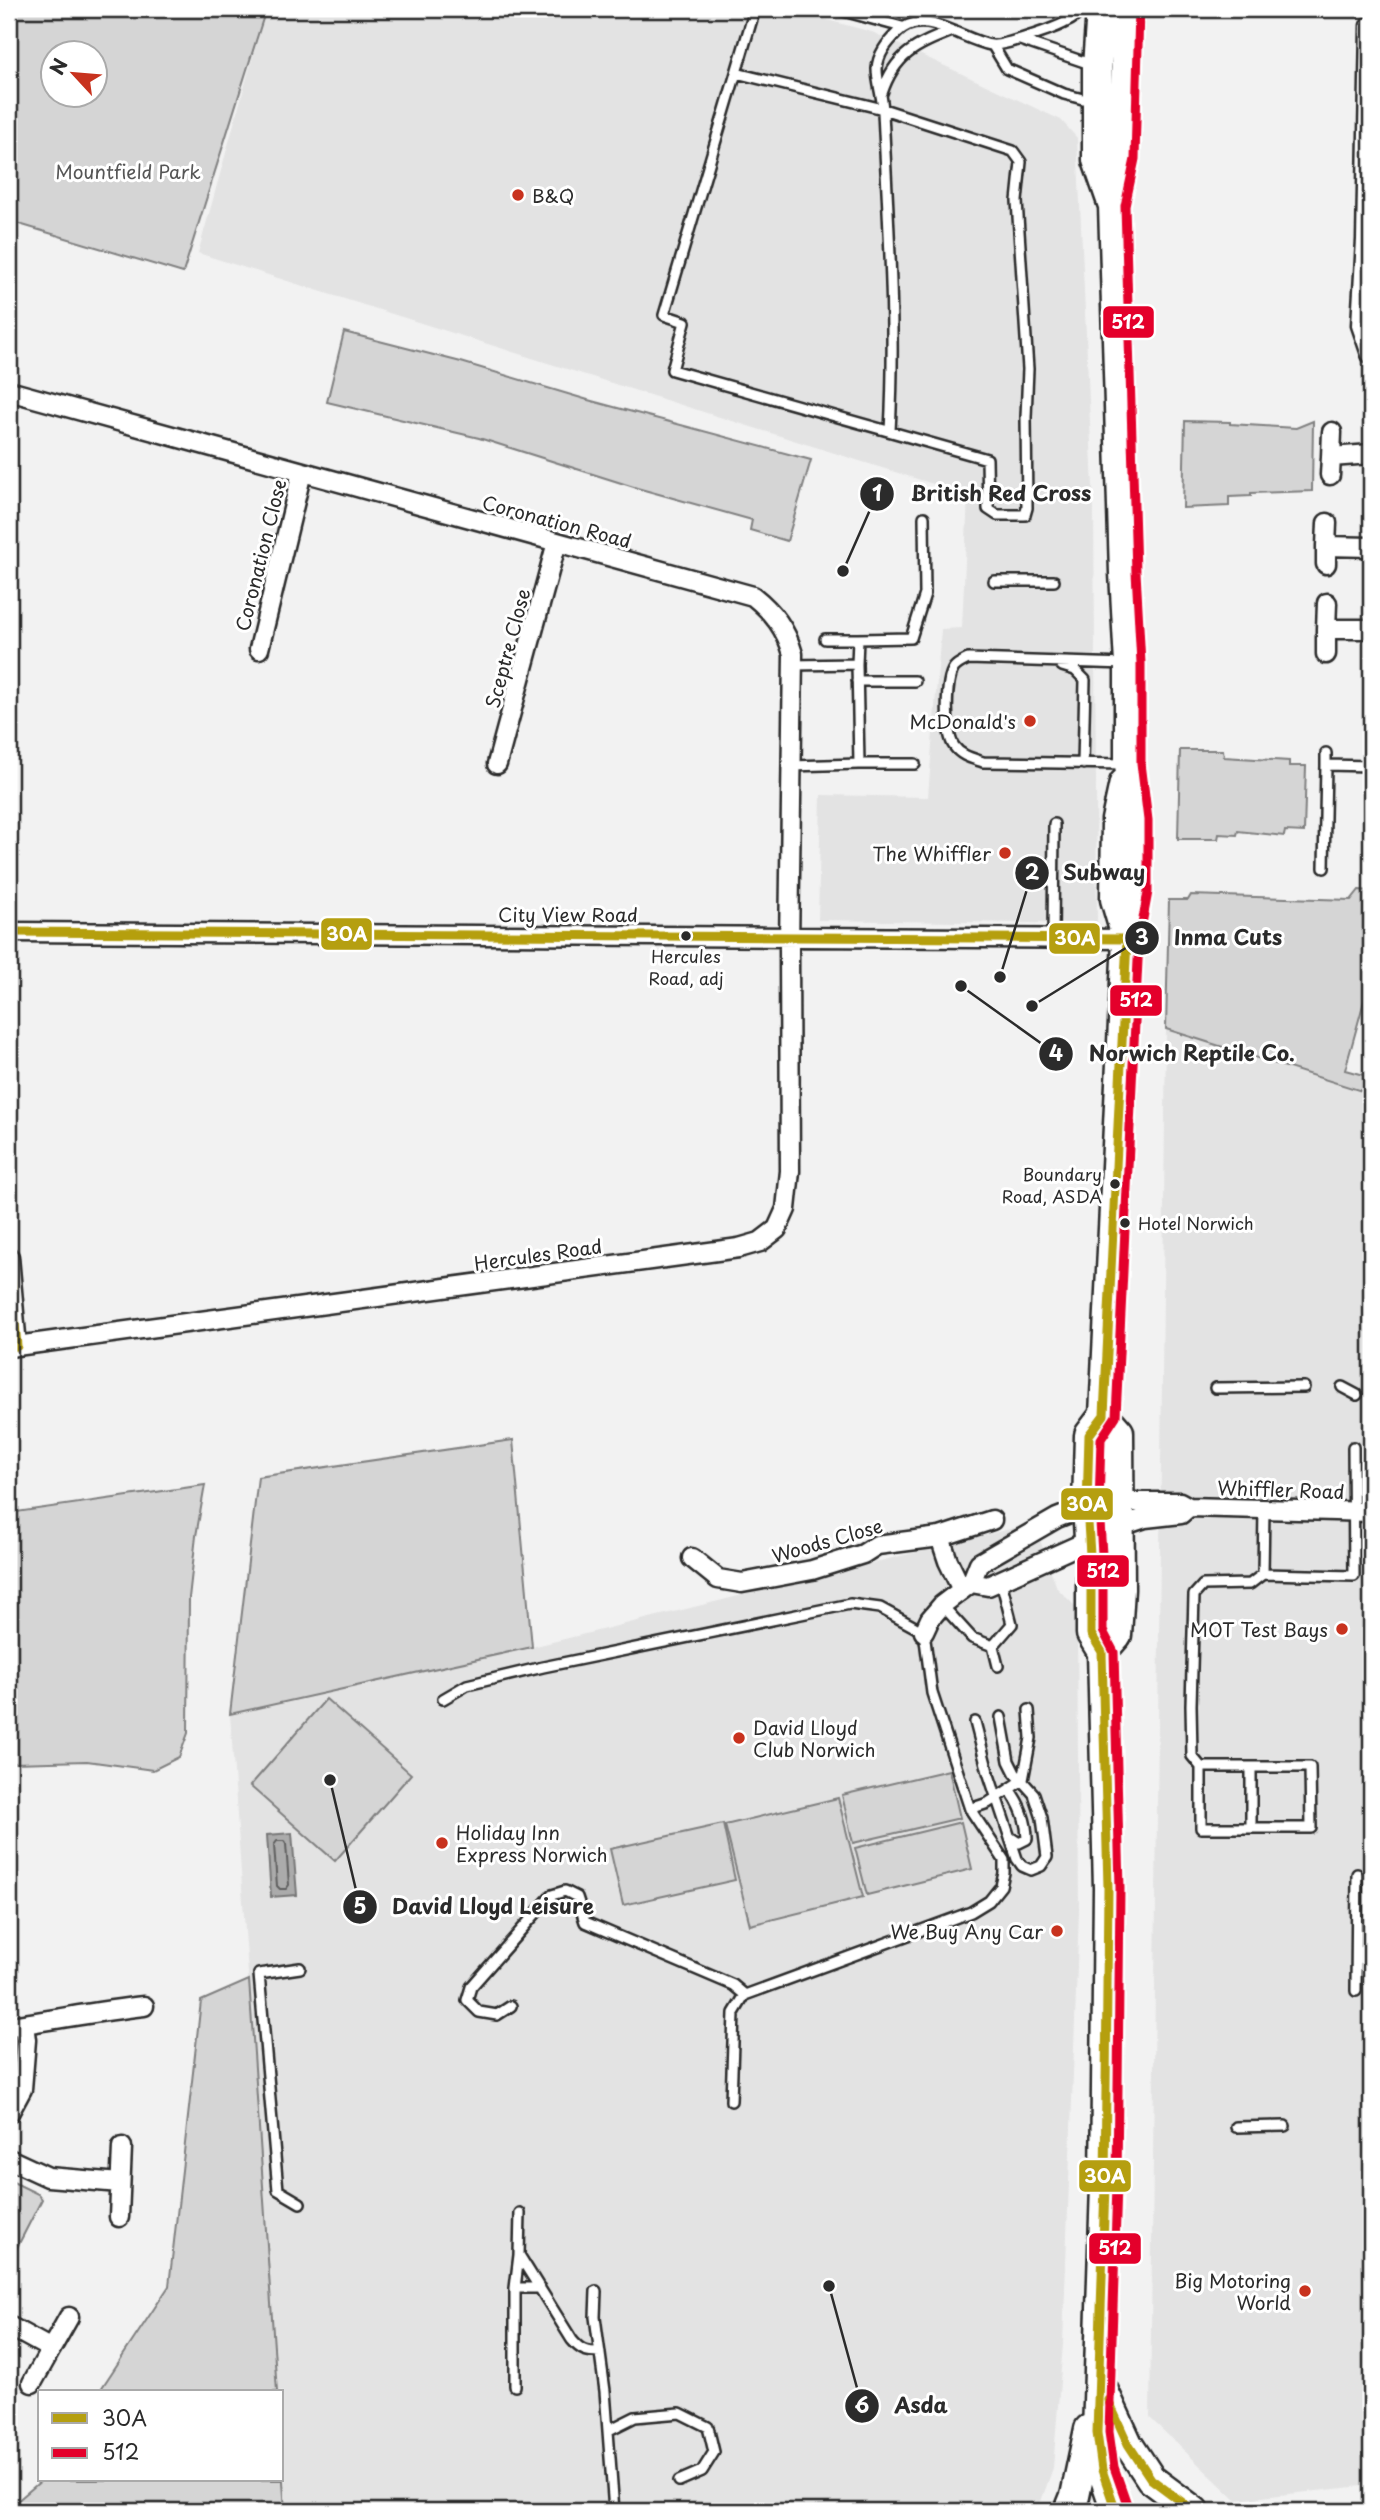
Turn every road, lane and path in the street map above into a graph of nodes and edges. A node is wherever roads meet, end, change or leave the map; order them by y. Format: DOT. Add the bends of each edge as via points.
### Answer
graph roads {
  1 [pos="755,9"];
  2 [pos="836,9"];
  3 [pos="1083,9"];
  4 [pos="1101,9"];
  5 [pos="1127,9"];
  6 [pos="1370,26"];
  7 [pos="902,27"];
  8 [pos="952,32"];
  9 [pos="1018,39"];
  10 [pos="993,46"];
  11 [pos="736,73"];
  12 [pos="1111,88"];
  13 [pos="882,95"];
  14 [pos="883,109"];
  15 [pos="1371,354"];
  16 [pos="9,391"];
  17 [pos="890,431"];
  18 [pos="1332,432"];
  19 [pos="1371,454"];
  20 [pos="302,471"];
  21 [pos="924,517"];
  22 [pos="1327,523"];
  23 [pos="556,542"];
  24 [pos="1371,547"];
  25 [pos="993,581"];
  26 [pos="1054,581"];
  27 [pos="1327,603"];
  28 [pos="1326,629"];
  29 [pos="1371,629"];
  30 [pos="825,639"];
  31 [pos="858,639"];
  32 [pos="259,649"];
  33 [pos="1326,654"];
  34 [pos="1051,662"];
  35 [pos="857,664"];
  36 [pos="1129,664"];
  37 [pos="792,665"];
  38 [pos="857,681"];
  39 [pos="915,681"];
  40 [pos="1326,753"];
  41 [pos="497,764"];
  42 [pos="859,764"];
  43 [pos="915,764"];
  44 [pos="1083,764"];
  45 [pos="1129,764"];
  46 [pos="1326,765"];
  47 [pos="791,766"];
  48 [pos="1371,766"];
  49 [pos="1054,824"];
  50 [pos="1324,868"];
  51 [pos="9,932"];
  52 [pos="790,937"];
  53 [pos="1053,938"];
  54 [pos="1127,939"];
  55 [pos="9,1256"];
  56 [pos="13,1347"];
  57 [pos="1304,1387"];
  58 [pos="1342,1387"];
  59 [pos="1215,1388"];
  60 [pos="1357,1395"];
  61 [pos="1104,1415"];
  62 [pos="1353,1447"];
  63 [pos="1087,1506"];
  64 [pos="1264,1509"];
  65 [pos="1363,1512"];
  66 [pos="1121,1514"];
  67 [pos="992,1520"];
  68 [pos="940,1537"];
  69 [pos="1090,1542"];
  70 [pos="691,1558"];
  71 [pos="1264,1574"];
  72 [pos="1001,1581"];
  73 [pos="966,1586"];
  74 [pos="942,1605"];
  75 [pos="924,1632"];
  76 [pos="993,1646"];
  77 [pos="1102,1652"];
  78 [pos="998,1666"];
  79 [pos="443,1699"];
  80 [pos="1029,1710"];
  81 [pos="1001,1717"];
  82 [pos="975,1722"];
  83 [pos="1201,1767"];
  84 [pos="1251,1767"];
  85 [pos="1023,1780"];
  86 [pos="1009,1789"];
  87 [pos="998,1797"];
  88 [pos="970,1809"];
  89 [pos="1251,1828"];
  90 [pos="1010,1837"];
  91 [pos="1357,1874"];
  92 [pos="300,1968"];
  93 [pos="1356,1991"];
  94 [pos="745,1995"];
  95 [pos="144,2006"];
  96 [pos="511,2006"];
  97 [pos="16,2025"];
  98 [pos="732,2101"];
  99 [pos="9,2113"];
  100 [pos="1285,2126"];
  101 [pos="1236,2127"];
  102 [pos="122,2147"];
  103 [pos="9,2159"];
  104 [pos="120,2183"];
  105 [pos="300,2203"];
  106 [pos="520,2213"];
  107 [pos="119,2217"];
  108 [pos="519,2255"];
  109 [pos="515,2288"];
  110 [pos="540,2288"];
  111 [pos="596,2291"];
  112 [pos="69,2317"];
  113 [pos="9,2326"];
  114 [pos="51,2349"];
  115 [pos="600,2352"];
  116 [pos="1098,2378"];
  117 [pos="32,2383"];
  118 [pos="514,2386"];
  119 [pos="609,2430"];
  120 [pos="678,2481"];
  121 [pos="614,2511"];
  122 [pos="1069,2511"];
  123 [pos="1116,2511"];
  124 [pos="1194,2511"];
  1 -- 11 [label="lane"];
  2 -- 7 [label="lane"];
  3 -- 9 [label="lane" via="1064,24"];
  4 -- 12 [label="highway"];
  5 -- 12 [label="highway"];
  6 -- 15 [label="street" via="1361,325"];
  7 -- 8 [label="lane" via="930,23"];
  7 -- 13 [label="lane" via="880,57 877,70"];
  8 -- 10 [label="lane"];
  8 -- 13 [label="lane" via="919,44 899,59"];
  9 -- 10 [label="lane"];
  9 -- 12 [label="lane" via="1059,52"];
  10 -- 12 [label="lane" via="1007,69 1064,94"];
  11 -- 14 [label="lane"];
  11 -- 17 [label="lane" via="664,316 685,322 672,370"];
  12 -- 36 [label="highway" via="1122,159 1113,205"];
  13 -- 14 [label="lane"];
  14 -- 17 [label="lane" via="892,327"];
  14 -- 17 [label="lane" via="1013,151 1021,162 1017,201 1028,369 1025,515 997,515 988,509 987,459"];
  16 -- 20 [label="street, Coronation Road"];
  18 -- 19 [label="street" via="1331,466"];
  20 -- 23 [label="street, Coronation Road"];
  20 -- 32 [label="street, Coronation Close"];
  21 -- 31 [label="lane" via="925,594 911,638"];
  22 -- 24 [label="street" via="1326,555"];
  23 -- 37 [label="street, Coronation Road" via="753,596 779,622 793,654"];
  23 -- 41 [label="street, Sceptre Close"];
  25 -- 26 [label="lane"];
  27 -- 28 [label="street"];
  28 -- 29 [label="street"];
  28 -- 33 [label="street"];
  30 -- 31 [label="lane"];
  31 -- 35 [label="lane"];
  34 -- 36 [label="lane"];
  34 -- 44 [label="lane" via="1074,670 1085,680"];
  34 -- 44 [label="lane" via="968,659 955,667 949,683 952,744 963,756 983,762"];
  35 -- 37 [label="lane"];
  35 -- 38 [label="lane"];
  36 -- 45 [label="highway"];
  37 -- 47 [label="street, Coronation Road"];
  38 -- 39 [label="lane"];
  38 -- 42 [label="lane"];
  40 -- 46 [label="lane"];
  42 -- 43 [label="lane"];
  42 -- 47 [label="lane"];
  44 -- 45 [label="lane"];
  45 -- 54 [label="highway" via="1137,865"];
  46 -- 48 [label="lane"];
  46 -- 50 [label="lane"];
  47 -- 52 [label="street, Coronation Road"];
  49 -- 53 [label="lane"];
  51 -- 52 [label="street, City View Road"];
  52 -- 53 [label="street, City View Road"];
  52 -- 56 [label="street, Hercules Road" via="790,1171 786,1209 777,1230 760,1242"];
  53 -- 54 [label="street, City View Road"];
  54 -- 61 [label="highway"];
  55 -- 56 [label="street"];
  57 -- 59 [label="lane"];
  58 -- 60 [label="lane"];
  61 -- 63 [label="highway" via="1089,1435"];
  61 -- 66 [label="highway" via="1119,1432"];
  62 -- 65 [label="lane"];
  63 -- 66 [label="street, Whiffler Road"];
  63 -- 69 [label="highway"];
  63 -- 73 [label="street, Whiffler Road" via="979,1563"];
  64 -- 65 [label="street, Whiffler Road"];
  64 -- 66 [label="street, Whiffler Road" via="1189,1507 1180,1502"];
  64 -- 71 [label="lane"];
  65 -- 71 [label="lane" via="1354,1576"];
  66 -- 69 [label="street"];
  66 -- 77 [label="highway" via="1117,1635"];
  67 -- 68 [label="street, Woods Close"];
  68 -- 70 [label="street, Woods Close" via="877,1545 863,1555 813,1570 743,1583 718,1579"];
  68 -- 73 [label="street" via="948,1561"];
  69 -- 72 [label="street"];
  69 -- 77 [label="highway" via="1091,1634"];
  71 -- 83 [label="lane" via="1250,1584 1203,1586 1194,1595 1192,1756"];
  72 -- 73 [label="street"];
  72 -- 76 [label="lane" via="1012,1623"];
  73 -- 74 [label="street, Whiffler Road"];
  74 -- 75 [label="street, Whiffler Road"];
  74 -- 76 [label="lane" via="972,1638"];
  75 -- 79 [label="lane" via="880,1608 850,1604 543,1667 467,1685"];
  75 -- 88 [label="lane" via="932,1693"];
  76 -- 78 [label="lane"];
  77 -- 116 [label="highway" via="1108,1888"];
  80 -- 85 [label="lane" via="1031,1738"];
  81 -- 85 [label="lane" via="1009,1761"];
  82 -- 87 [label="lane"];
  83 -- 84 [label="lane"];
  83 -- 89 [label="lane" via="1201,1828"];
  84 -- 89 [label="lane"];
  84 -- 89 [label="lane" via="1310,1767 1311,1828"];
  85 -- 86 [label="lane"];
  85 -- 90 [label="lane" via="1034,1794 1042,1818 1047,1857 1041,1866 1031,1871 1022,1866"];
  86 -- 87 [label="lane"];
  86 -- 90 [label="lane" via="1021,1806 1027,1827 1027,1839 1019,1843"];
  87 -- 88 [label="lane"];
  87 -- 90 [label="lane"];
  88 -- 94 [label="lane" via="1004,1860 1000,1886 989,1901 971,1912"];
  91 -- 93 [label="lane"];
  92 -- 105 [label="lane" via="259,1974 278,2190"];
  94 -- 96 [label="lane" via="733,1985 585,1922 577,1897 565,1891 552,1895 471,1987 467,2000 479,2012 497,2015"];
  94 -- 98 [label="lane" via="734,2013"];
  95 -- 97 [label="street"];
  97 -- 99 [label="street" via="26,2040 22,2090"];
  100 -- 101 [label="lane"];
  102 -- 104 [label="street"];
  103 -- 104 [label="street" via="48,2177"];
  104 -- 107 [label="street"];
  106 -- 108 [label="lane"];
  108 -- 109 [label="lane"];
  108 -- 110 [label="lane"];
  109 -- 110 [label="lane"];
  109 -- 118 [label="lane"];
  110 -- 115 [label="lane" via="579,2349"];
  111 -- 115 [label="lane"];
  112 -- 114 [label="street"];
  113 -- 114 [label="street"];
  114 -- 117 [label="street"];
  115 -- 119 [label="lane"];
  116 -- 122 [label="highway"];
  116 -- 123 [label="highway" via="1097,2434 1102,2470"];
  116 -- 124 [label="highway" via="1128,2444 1151,2479"];
  119 -- 120 [label="lane" via="635,2417 680,2413 708,2427 714,2452 702,2472"];
  119 -- 121 [label="lane"];
}
